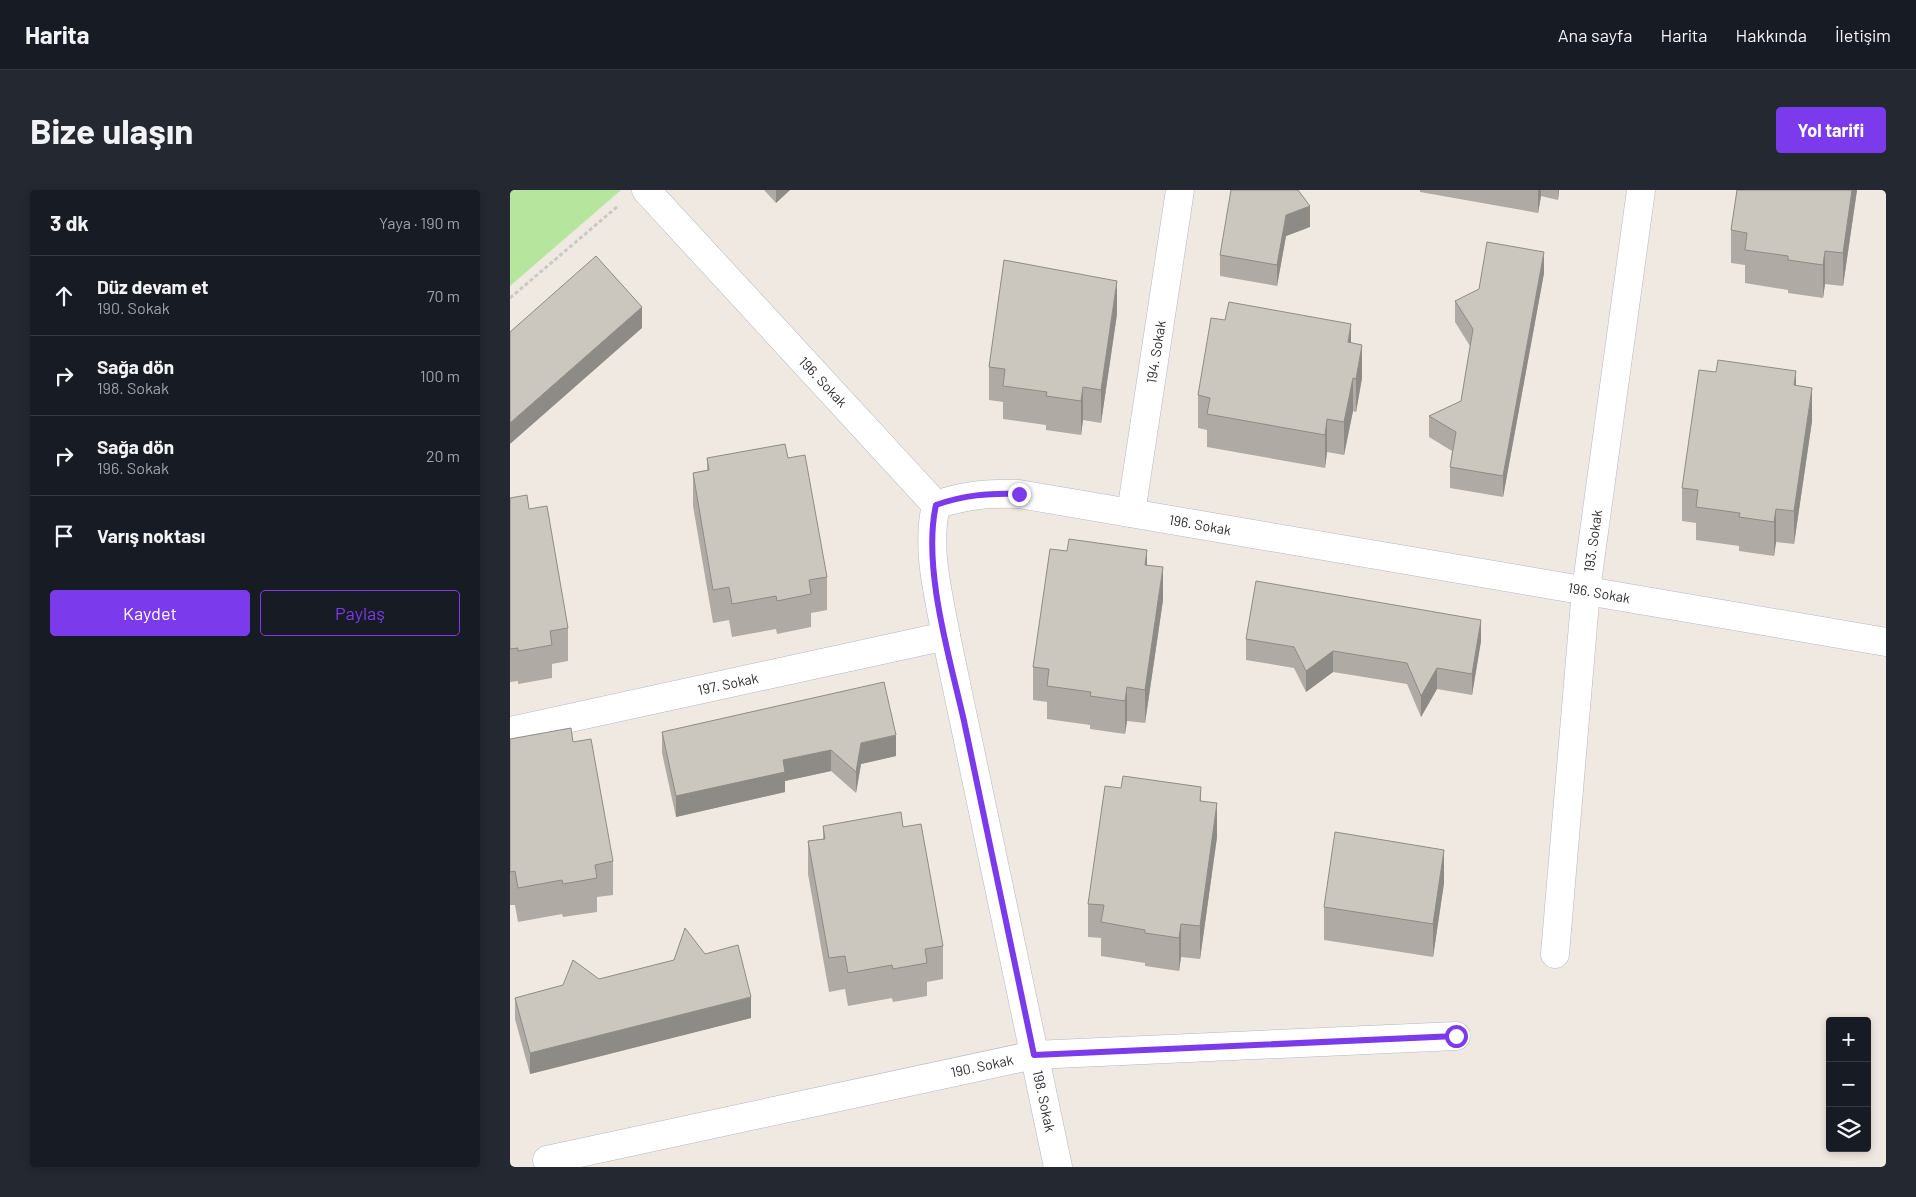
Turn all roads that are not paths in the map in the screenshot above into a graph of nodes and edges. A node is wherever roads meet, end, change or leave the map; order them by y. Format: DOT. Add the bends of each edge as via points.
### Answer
graph roads {
  1 [pos="646,190"];
  2 [pos="1180,190"];
  3 [pos="1641,190"];
  4 [pos="936,505"];
  5 [pos="1131,513"];
  6 [pos="1586,590"];
  7 [pos="946,636"];
  8 [pos="1886,642"];
  9 [pos="510,731"];
  10 [pos="1555,954"];
  11 [pos="1456,1036"];
  12 [pos="1034,1055"];
  13 [pos="547,1160"];
  14 [pos="1058,1167"];
  1 -- 4 [label="street, 196. Sokak"];
  2 -- 5 [label="street, 194. Sokak"];
  3 -- 6 [label="street, 193. Sokak"];
  4 -- 5 [label="street, 196. Sokak" via="960,496 1019,494"];
  4 -- 7 [label="street, 198. Sokak" via="932,553"];
  5 -- 6 [label="street, 196. Sokak"];
  6 -- 8 [label="street, 196. Sokak"];
  6 -- 10 [label="street, 193. Sokak"];
  7 -- 9 [label="street, 197. Sokak"];
  7 -- 12 [label="street, 198. Sokak"];
  11 -- 12 [label="street, 190. Sokak"];
  12 -- 13 [label="street, 190. Sokak"];
  12 -- 14 [label="street, 198. Sokak"];
}
